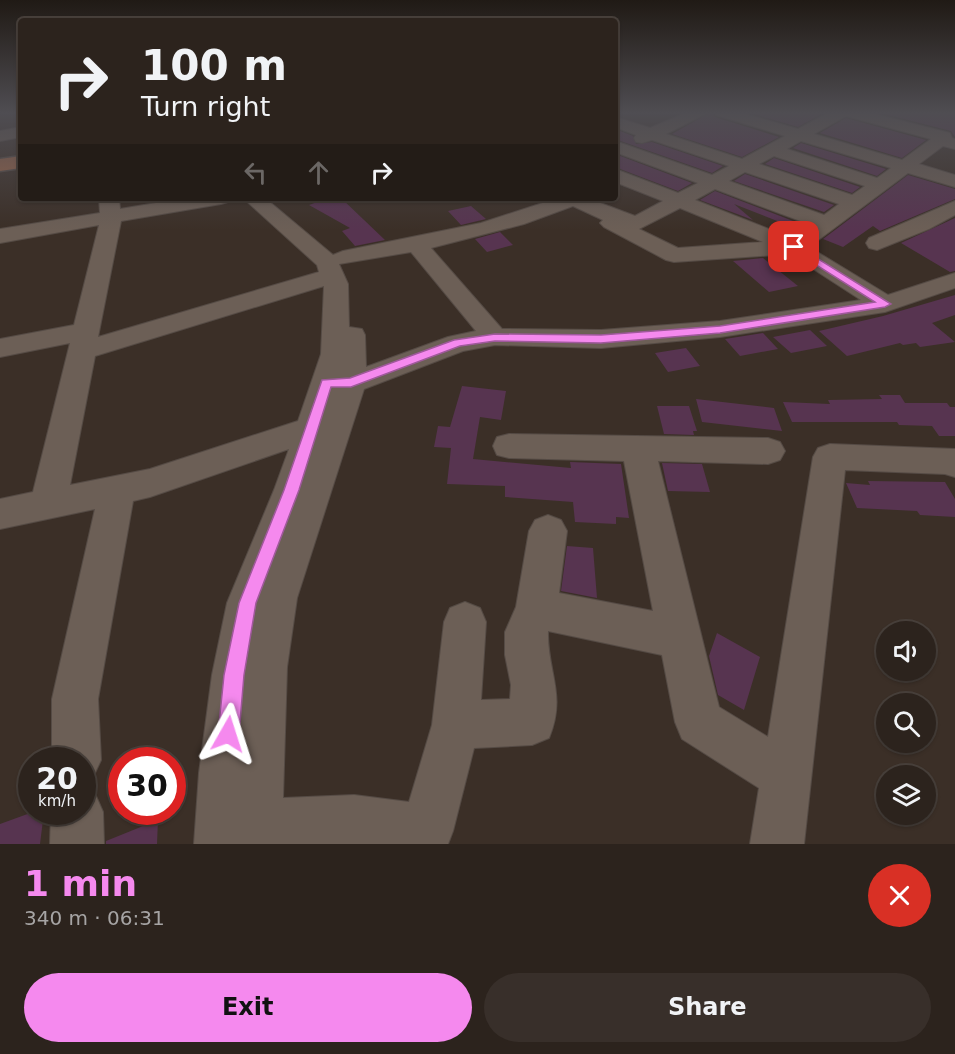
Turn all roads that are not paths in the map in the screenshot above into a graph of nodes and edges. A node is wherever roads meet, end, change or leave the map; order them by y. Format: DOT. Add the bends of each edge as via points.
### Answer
graph roads {
  1 [pos="627,151"];
  2 [pos="702,151"];
  3 [pos="770,151"];
  4 [pos="776,151"];
  5 [pos="855,151"];
  6 [pos="927,151"];
  7 [pos="18,162"];
  8 [pos="0,165"];
  9 [pos="744,166"];
  10 [pos="905,166"];
  11 [pos="618,176"];
  12 [pos="955,181"];
  13 [pos="714,182"];
  14 [pos="880,185"];
  15 [pos="188,201"];
  16 [pos="257,201"];
  17 [pos="276,201"];
  18 [pos="561,201"];
  19 [pos="566,201"];
  20 [pos="578,201"];
  21 [pos="680,201"];
  22 [pos="855,203"];
  23 [pos="955,207"];
  24 [pos="110,208"];
  25 [pos="826,223"];
  26 [pos="0,236"];
  27 [pos="877,243"];
  28 [pos="417,245"];
  29 [pos="794,247"];
  30 [pos="339,269"];
  31 [pos="955,280"];
  32 [pos="885,304"];
  33 [pos="495,337"];
  34 [pos="83,341"];
  35 [pos="0,348"];
  36 [pos="338,383"];
  37 [pos="325,424"];
  38 [pos="508,446"];
  39 [pos="638,448"];
  40 [pos="768,451"];
  41 [pos="955,464"];
  42 [pos="117,491"];
  43 [pos="48,504"];
  44 [pos="0,514"];
  45 [pos="549,531"];
  46 [pos="536,609"];
  47 [pos="465,622"];
  48 [pos="680,637"];
  49 [pos="456,724"];
  50 [pos="76,747"];
  51 [pos="786,776"];
  52 [pos="77,825"];
  53 [pos="238,838"];
  54 [pos="77,844"];
  55 [pos="777,844"];
  1 -- 13 [label="street"];
  2 -- 9 [label="street"];
  3 -- 9 [label="street"];
  4 -- 14 [label="street"];
  5 -- 10 [label="street"];
  6 -- 10 [label="street"];
  7 -- 8 [label="main road"];
  9 -- 13 [label="street"];
  9 -- 22 [label="street"];
  10 -- 12 [label="street"];
  10 -- 14 [label="street"];
  11 -- 21 [label="street"];
  13 -- 21 [label="street"];
  13 -- 25 [label="street"];
  14 -- 22 [label="street"];
  15 -- 24 [label="street"];
  16 -- 30 [label="street"];
  17 -- 30 [label="street"];
  18 -- 28 [label="street" via="513,220"];
  19 -- 29 [label="street" via="674,255"];
  20 -- 21 [label="street" via="625,222 638,223"];
  21 -- 29 [label="street"];
  22 -- 25 [label="street"];
  23 -- 27 [label="street"];
  24 -- 26 [label="street"];
  24 -- 34 [label="street"];
  25 -- 29 [label="street"];
  28 -- 30 [label="street"];
  28 -- 33 [label="street"];
  29 -- 32 [label="street"];
  30 -- 34 [label="street"];
  30 -- 36 [label="street" via="353,291"];
  31 -- 32 [label="street"];
  32 -- 33 [label="street" via="720,329 601,339"];
  33 -- 36 [label="street" via="458,343"];
  34 -- 35 [label="street"];
  34 -- 43 [label="street"];
  36 -- 37 [label="street"];
  37 -- 42 [label="street"];
  37 -- 53 [label="street" via="277,598 260,724"];
  38 -- 39 [label="street"];
  39 -- 40 [label="street"];
  39 -- 48 [label="street"];
  41 -- 51 [label="street" via="951,460 830,457"];
  42 -- 43 [label="street"];
  42 -- 50 [label="street" via="75,699"];
  43 -- 44 [label="street"];
  45 -- 46 [label="street"];
  46 -- 48 [label="street"];
  46 -- 49 [label="street" via="526,632 534,685 532,721"];
  47 -- 49 [label="street"];
  48 -- 51 [label="street" via="699,722"];
  49 -- 53 [label="street" via="427,831 354,821"];
  51 -- 55 [label="street"];
  52 -- 54 [label="street"];
}
